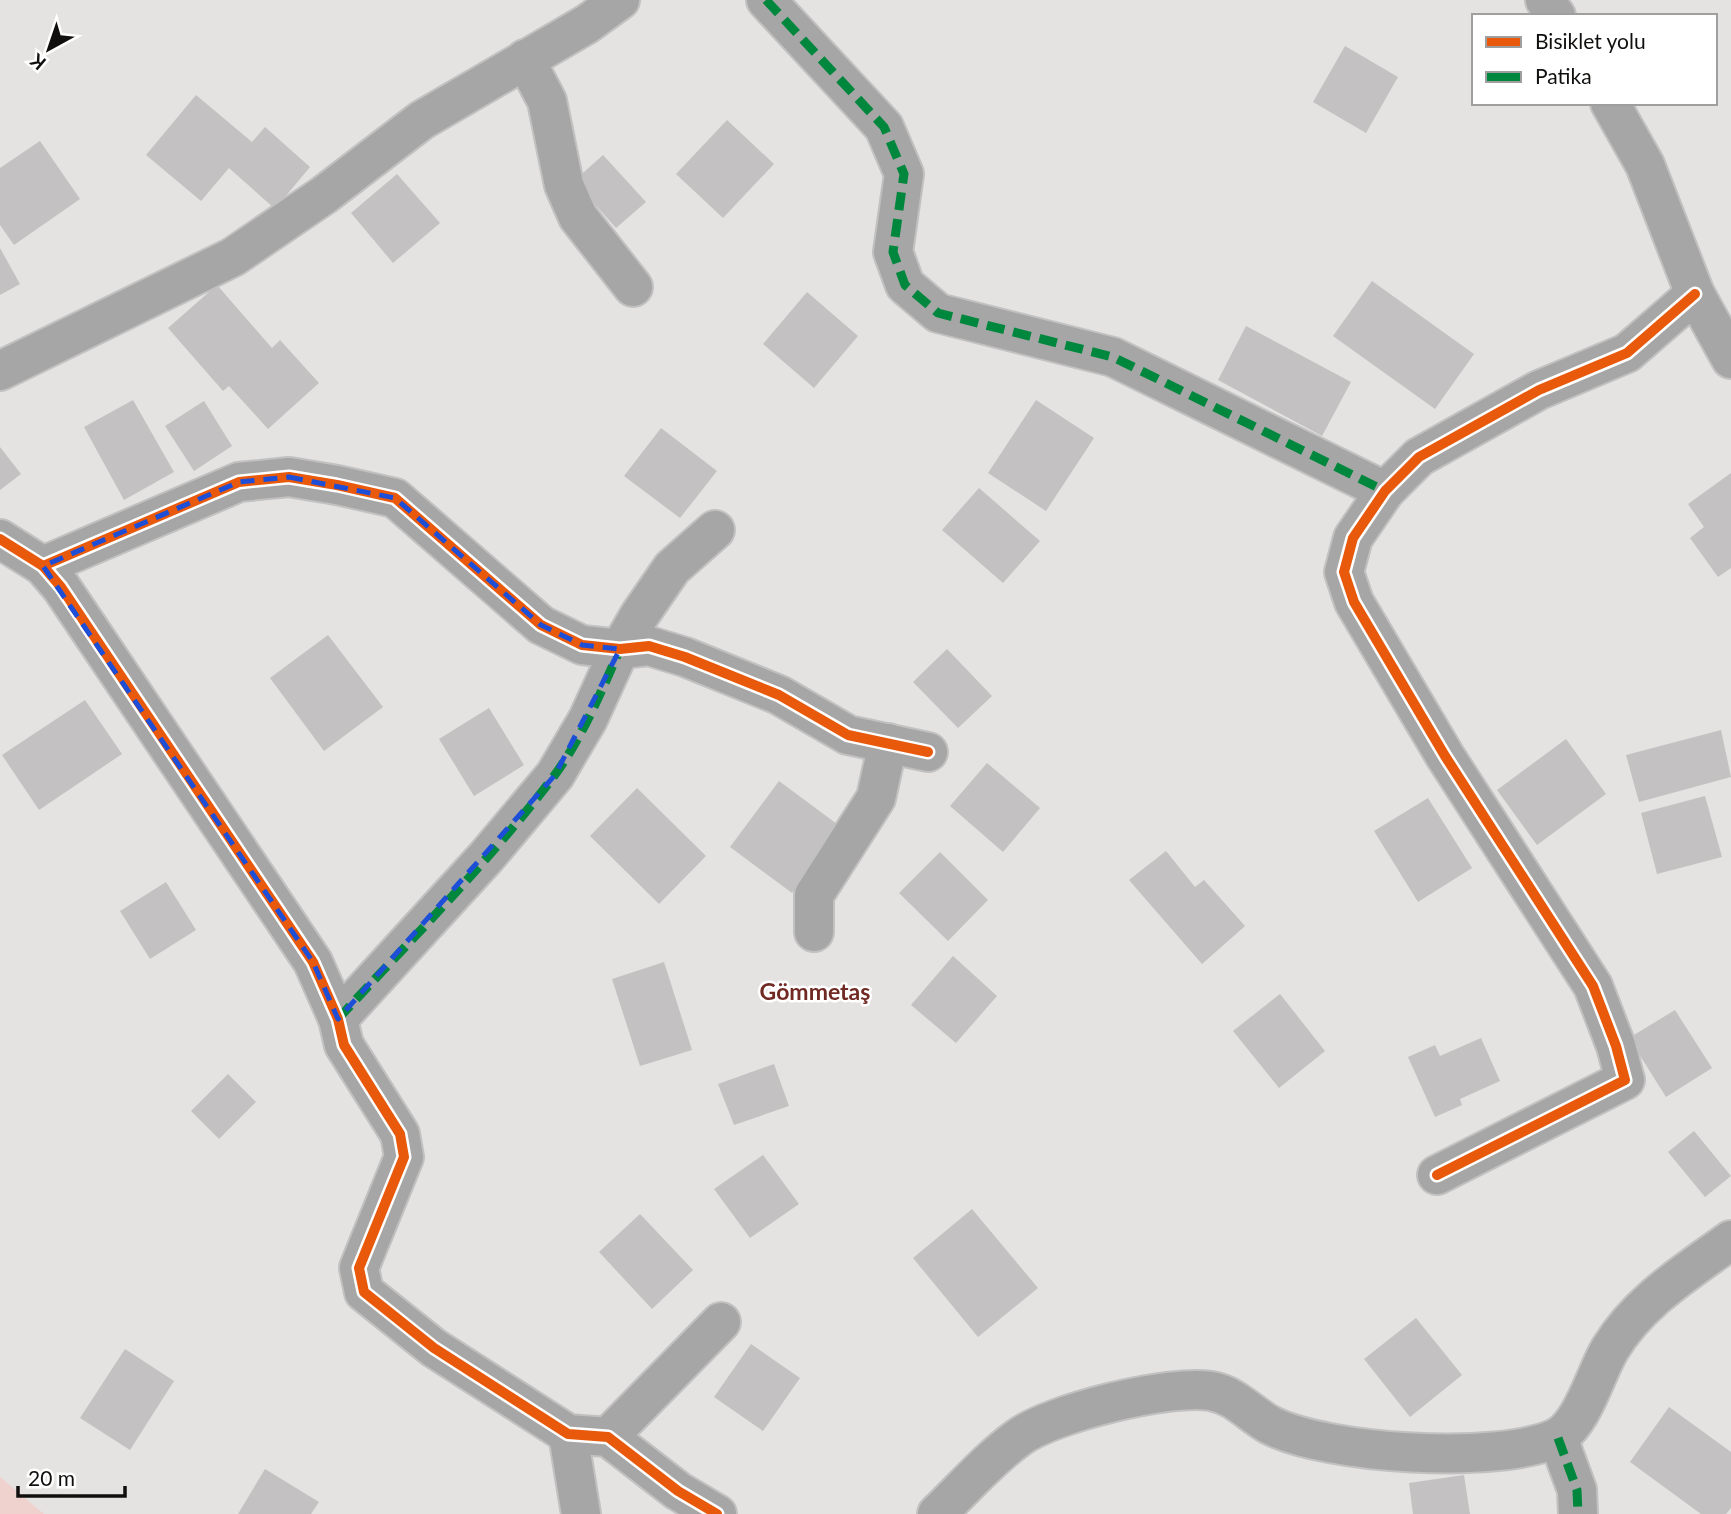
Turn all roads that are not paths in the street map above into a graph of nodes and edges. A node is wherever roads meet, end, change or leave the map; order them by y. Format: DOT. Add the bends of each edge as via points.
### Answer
graph roads {
  1 [pos="620,0"];
  2 [pos="766,0"];
  3 [pos="525,59"];
  4 [pos="1612,105"];
  5 [pos="633,287"];
  6 [pos="1695,293"];
  7 [pos="1731,359"];
  8 [pos="0,371"];
  9 [pos="1385,491"];
  10 [pos="715,530"];
  11 [pos="0,539"];
  12 [pos="43,566"];
  13 [pos="620,649"];
  14 [pos="888,743"];
  15 [pos="928,751"];
  16 [pos="814,932"];
  17 [pos="338,1019"];
  18 [pos="1437,1175"];
  19 [pos="1731,1240"];
  20 [pos="721,1322"];
  21 [pos="568,1434"];
  22 [pos="608,1437"];
  23 [pos="1558,1438"];
  24 [pos="581,1514"];
  25 [pos="717,1514"];
  26 [pos="937,1514"];
  27 [pos="1578,1514"];
  1 -- 3 [label="street"];
  2 -- 9 [label="street" via="884,127 904,174 893,252 905,285 938,313 1113,357"];
  3 -- 5 [label="street" via="547,100 564,185 578,217"];
  3 -- 8 [label="street" via="422,120 233,257"];
  4 -- 6 [label="street" via="1645,165"];
  6 -- 7 [label="street"];
  6 -- 9 [label="street" via="1627,353 1539,390 1419,457"];
  9 -- 18 [label="street" via="1353,538 1344,572 1354,601 1445,756 1593,986 1625,1080"];
  10 -- 13 [label="street" via="672,568"];
  11 -- 12 [label="street"];
  12 -- 13 [label="street" via="239,482 289,477 395,498 541,625 582,645"];
  12 -- 17 [label="street" via="313,962"];
  13 -- 14 [label="street" via="649,646 685,657 779,695 848,735"];
  13 -- 17 [label="street" via="588,719 555,775"];
  14 -- 15 [label="street"];
  14 -- 16 [label="street" via="876,797 814,895"];
  17 -- 21 [label="street" via="344,1045 400,1134 404,1157 359,1268 364,1292 434,1348"];
  19 -- 23 [label="street" via="1650,1298 1611,1349 1583,1409"];
  20 -- 22 [label="street"];
  21 -- 22 [label="street"];
  21 -- 24 [label="street"];
  22 -- 25 [label="street" via="678,1491"];
  23 -- 26 [label="street" via="1480,1455 1333,1446 1270,1425 1233,1398 1189,1391 1067,1415 1019,1437"];
  23 -- 27 [label="street" via="1577,1490"];
}
